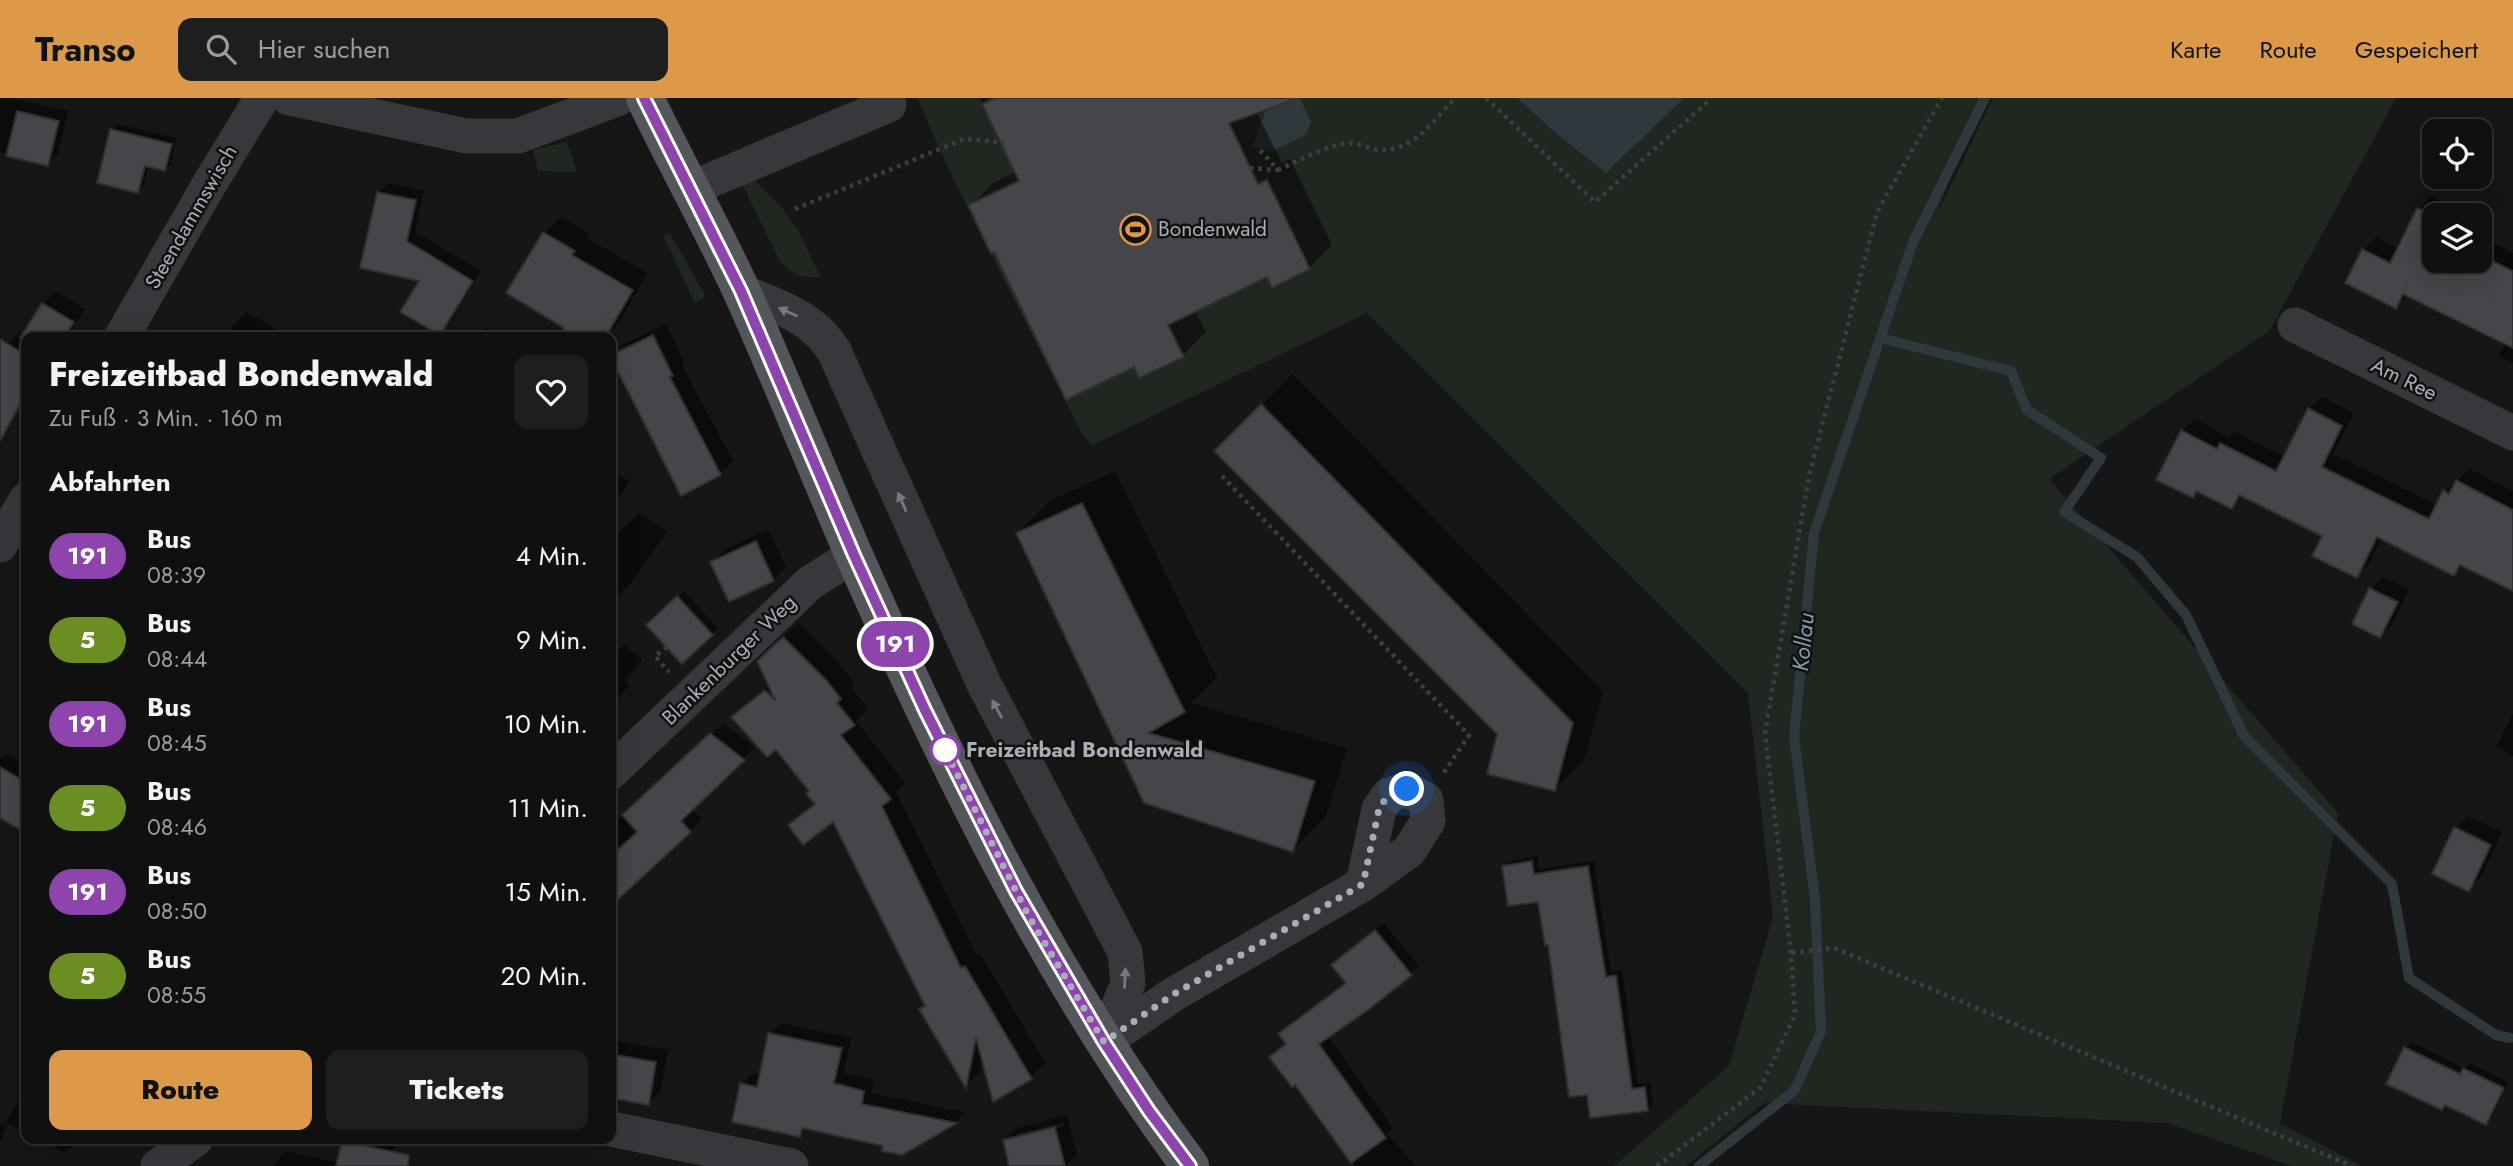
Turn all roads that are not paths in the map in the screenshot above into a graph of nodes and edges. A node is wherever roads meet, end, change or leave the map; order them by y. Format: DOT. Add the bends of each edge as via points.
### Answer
graph roads {
  1 [pos="262,98"];
  2 [pos="289,98"];
  3 [pos="619,98"];
  4 [pos="645,98"];
  5 [pos="889,105"];
  6 [pos="690,189"];
  7 [pos="741,291"];
  8 [pos="2295,325"];
  9 [pos="124,332"];
  10 [pos="2513,433"];
  11 [pos="21,509"];
  12 [pos="0,545"];
  13 [pos="854,555"];
  14 [pos="616,767"];
  15 [pos="1363,884"];
  16 [pos="1104,1042"];
  17 [pos="616,1130"];
  18 [pos="189,1144"];
  19 [pos="158,1166"];
  20 [pos="791,1166"];
  21 [pos="1190,1166"];
  1 -- 9 [label="street, Steendammswisch"];
  2 -- 3 [label="street" via="488,137 518,136"];
  4 -- 6 [label="main road"];
  5 -- 6 [label="street"];
  6 -- 7 [label="main road"];
  7 -- 13 [label="main road"];
  16 -- 7 [label="street, one-way" via="1128,983 1125,952 984,684 834,351 807,320"];
  8 -- 10 [label="street, Am Ree"];
  11 -- 12 [label="street"];
  13 -- 14 [label="street, Blankenburger Weg" via="810,583"];
  13 -- 16 [label="main road" via="925,710 1028,915"];
  15 -- 15 [label="street" via="1409,851 1428,821 1426,800 1407,789 1388,795 1379,809"];
  15 -- 16 [label="street" via="1174,994"];
  16 -- 21 [label="main road"];
  17 -- 20 [label="street"];
  18 -- 19 [label="street"];
}
